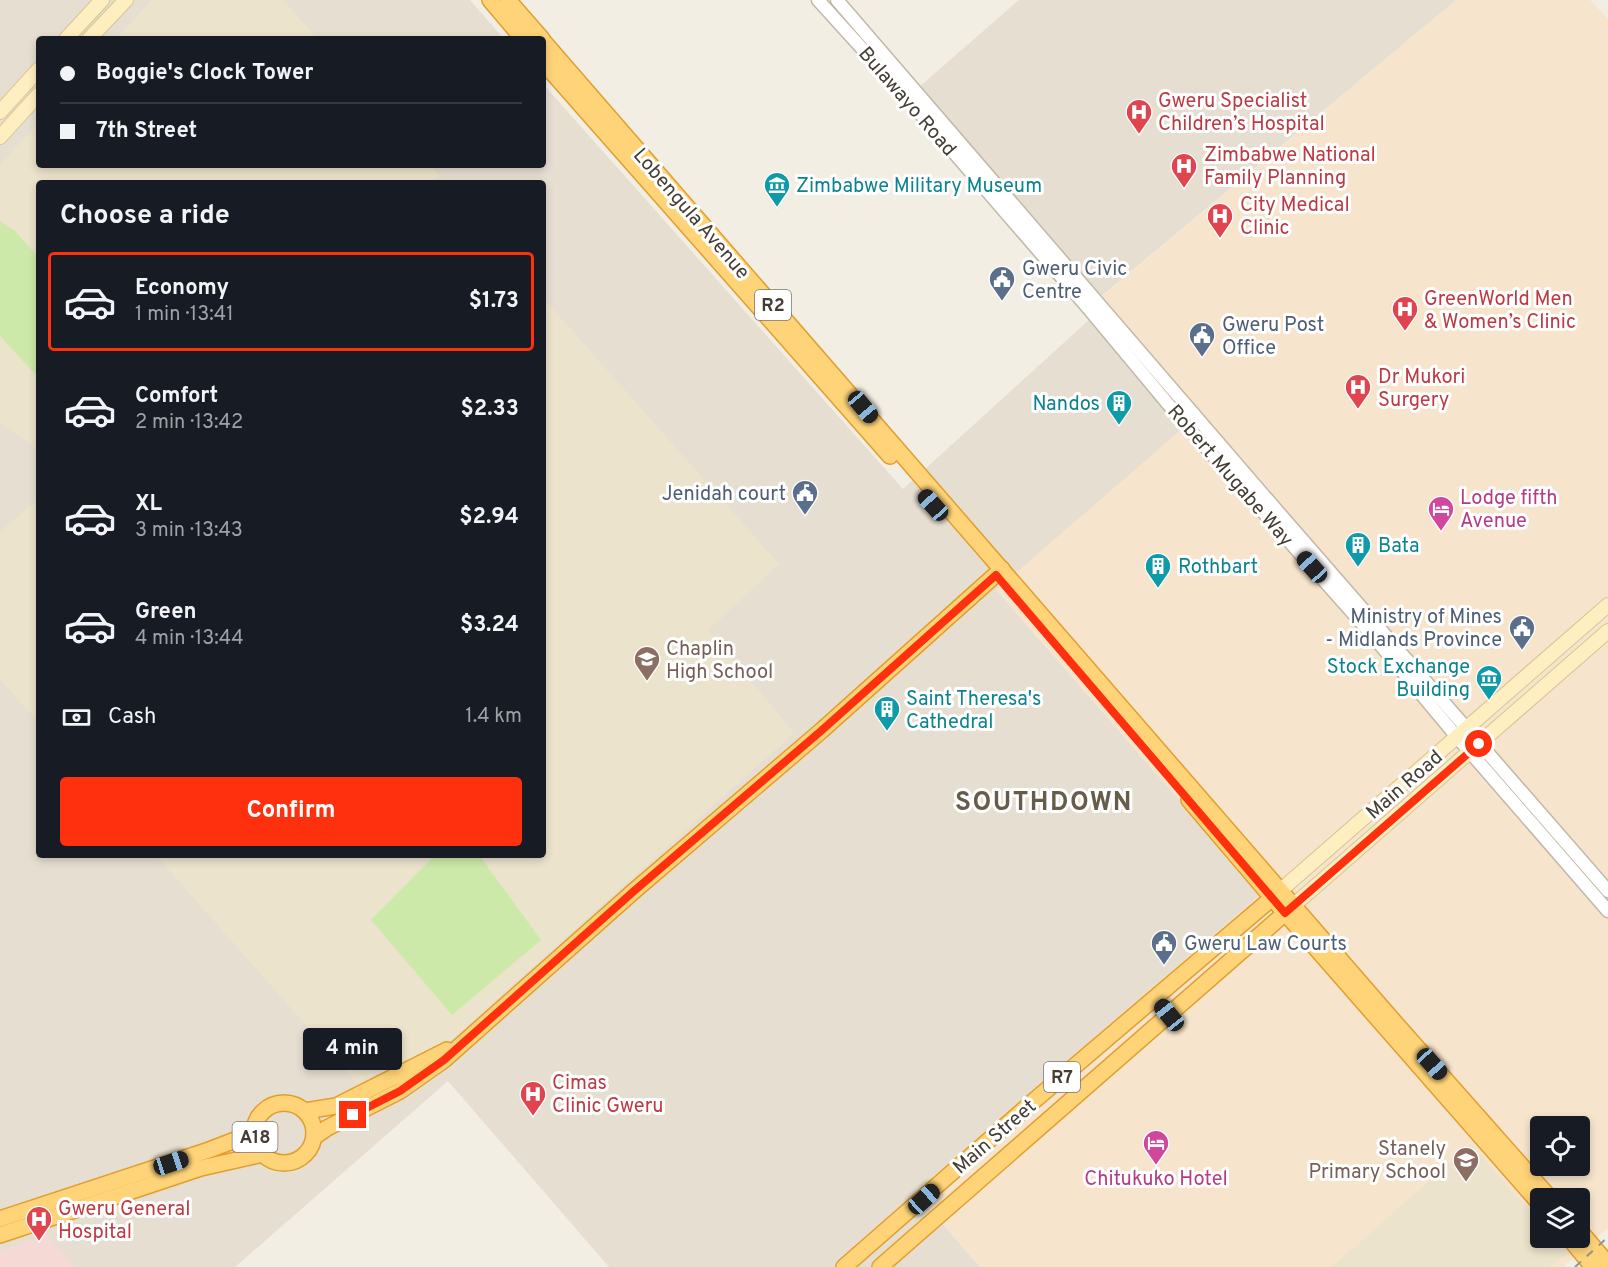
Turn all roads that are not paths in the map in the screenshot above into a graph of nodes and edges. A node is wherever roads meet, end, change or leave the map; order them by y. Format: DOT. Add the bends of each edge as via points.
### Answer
graph roads {
  1 [pos="102,0"];
  2 [pos="126,0"];
  3 [pos="490,0"];
  4 [pos="508,0"];
  5 [pos="818,0"];
  6 [pos="837,0"];
  7 [pos="69,36"];
  8 [pos="92,36"];
  9 [pos="521,36"];
  10 [pos="539,36"];
  11 [pos="546,45"];
  12 [pos="546,65"];
  13 [pos="36,72"];
  14 [pos="36,97"];
  15 [pos="0,112"];
  16 [pos="0,137"];
  17 [pos="1001,199"];
  18 [pos="999,572"];
  19 [pos="1608,605"];
  20 [pos="1608,631"];
  21 [pos="1462,733"];
  22 [pos="1475,748"];
  23 [pos="1608,891"];
  24 [pos="1277,894"];
  25 [pos="1289,909"];
  26 [pos="1608,911"];
  27 [pos="1206,955"];
  28 [pos="1220,971"];
  29 [pos="1155,998"];
  30 [pos="1169,1015"];
  31 [pos="458,1046"];
  32 [pos="1029,1105"];
  33 [pos="305,1111"];
  34 [pos="1044,1125"];
  35 [pos="255,1128"];
  36 [pos="314,1137"];
  37 [pos="263,1154"];
  38 [pos="968,1159"];
  39 [pos="984,1178"];
  40 [pos="1541,1188"];
  41 [pos="1530,1192"];
  42 [pos="0,1219"];
  43 [pos="0,1235"];
  44 [pos="1590,1243"];
  45 [pos="1577,1248"];
  46 [pos="1608,1264"];
  47 [pos="844,1267"];
  48 [pos="880,1267"];
  49 [pos="1593,1267"];
  1 -- 7 [label="main road"];
  2 -- 8 [label="main road"];
  3 -- 9 [label="highway"];
  4 -- 10 [label="highway, Lobengula Avenue / R2"];
  5 -- 17 [label="street, Bulawayo Road"];
  6 -- 17 [label="street, Bulawayo Road"];
  11 -- 18 [label="highway, Lobengula Avenue / R2"];
  12 -- 18 [label="highway, Lobengula Avenue / R2"];
  13 -- 15 [label="main road"];
  14 -- 16 [label="main road"];
  17 -- 21 [label="street, Robert Mugabe Way" via="1178,416"];
  18 -- 24 [label="highway, Lobengula Avenue / R2"];
  18 -- 31 [label="highway, A18"];
  19 -- 21 [label="main road, Main Road"];
  20 -- 22 [label="main road, Main Road"];
  21 -- 22 [label="street, Robert Mugabe Way"];
  21 -- 24 [label="main road, Main Road"];
  22 -- 23 [label="street, Robert Mugabe Way"];
  22 -- 25 [label="main road, Main Road"];
  22 -- 26 [label="street, Robert Mugabe Way"];
  24 -- 25 [label="highway, Lobengula Avenue / R2"];
  24 -- 27 [label="highway, Main Street / R7"];
  25 -- 28 [label="highway, Main Street / R7"];
  25 -- 40 [label="highway, Lobengula Avenue / R2"];
  25 -- 41 [label="highway, Lobengula Avenue / R2"];
  27 -- 28 [label="highway"];
  27 -- 29 [label="highway, Main Street / R7"];
  28 -- 30 [label="highway, Main Street / R7"];
  29 -- 30 [label="highway"];
  29 -- 32 [label="highway, Main Street / R7"];
  30 -- 34 [label="highway, Main Street / R7"];
  31 -- 33 [label="highway, A18" via="336,1106"];
  31 -- 36 [label="highway, A18" via="400,1091"];
  32 -- 34 [label="highway"];
  32 -- 38 [label="highway, Main Street / R7"];
  33 -- 35 [label="highway, A18" via="294,1104 278,1103 263,1112"];
  33 -- 36 [label="highway" via="311,1119"];
  34 -- 39 [label="highway, Main Street / R7"];
  35 -- 37 [label="highway, A18"];
  35 -- 42 [label="highway, A18" via="209,1150"];
  36 -- 37 [label="highway, A18" via="304,1155 296,1160 277,1162"];
  37 -- 43 [label="highway, A18" via="201,1168"];
  38 -- 39 [label="highway"];
  38 -- 47 [label="highway, Main Street / R7"];
  39 -- 48 [label="highway, Main Street / R7"];
  44 -- 46 [label="highway"];
  45 -- 49 [label="highway"];
}
